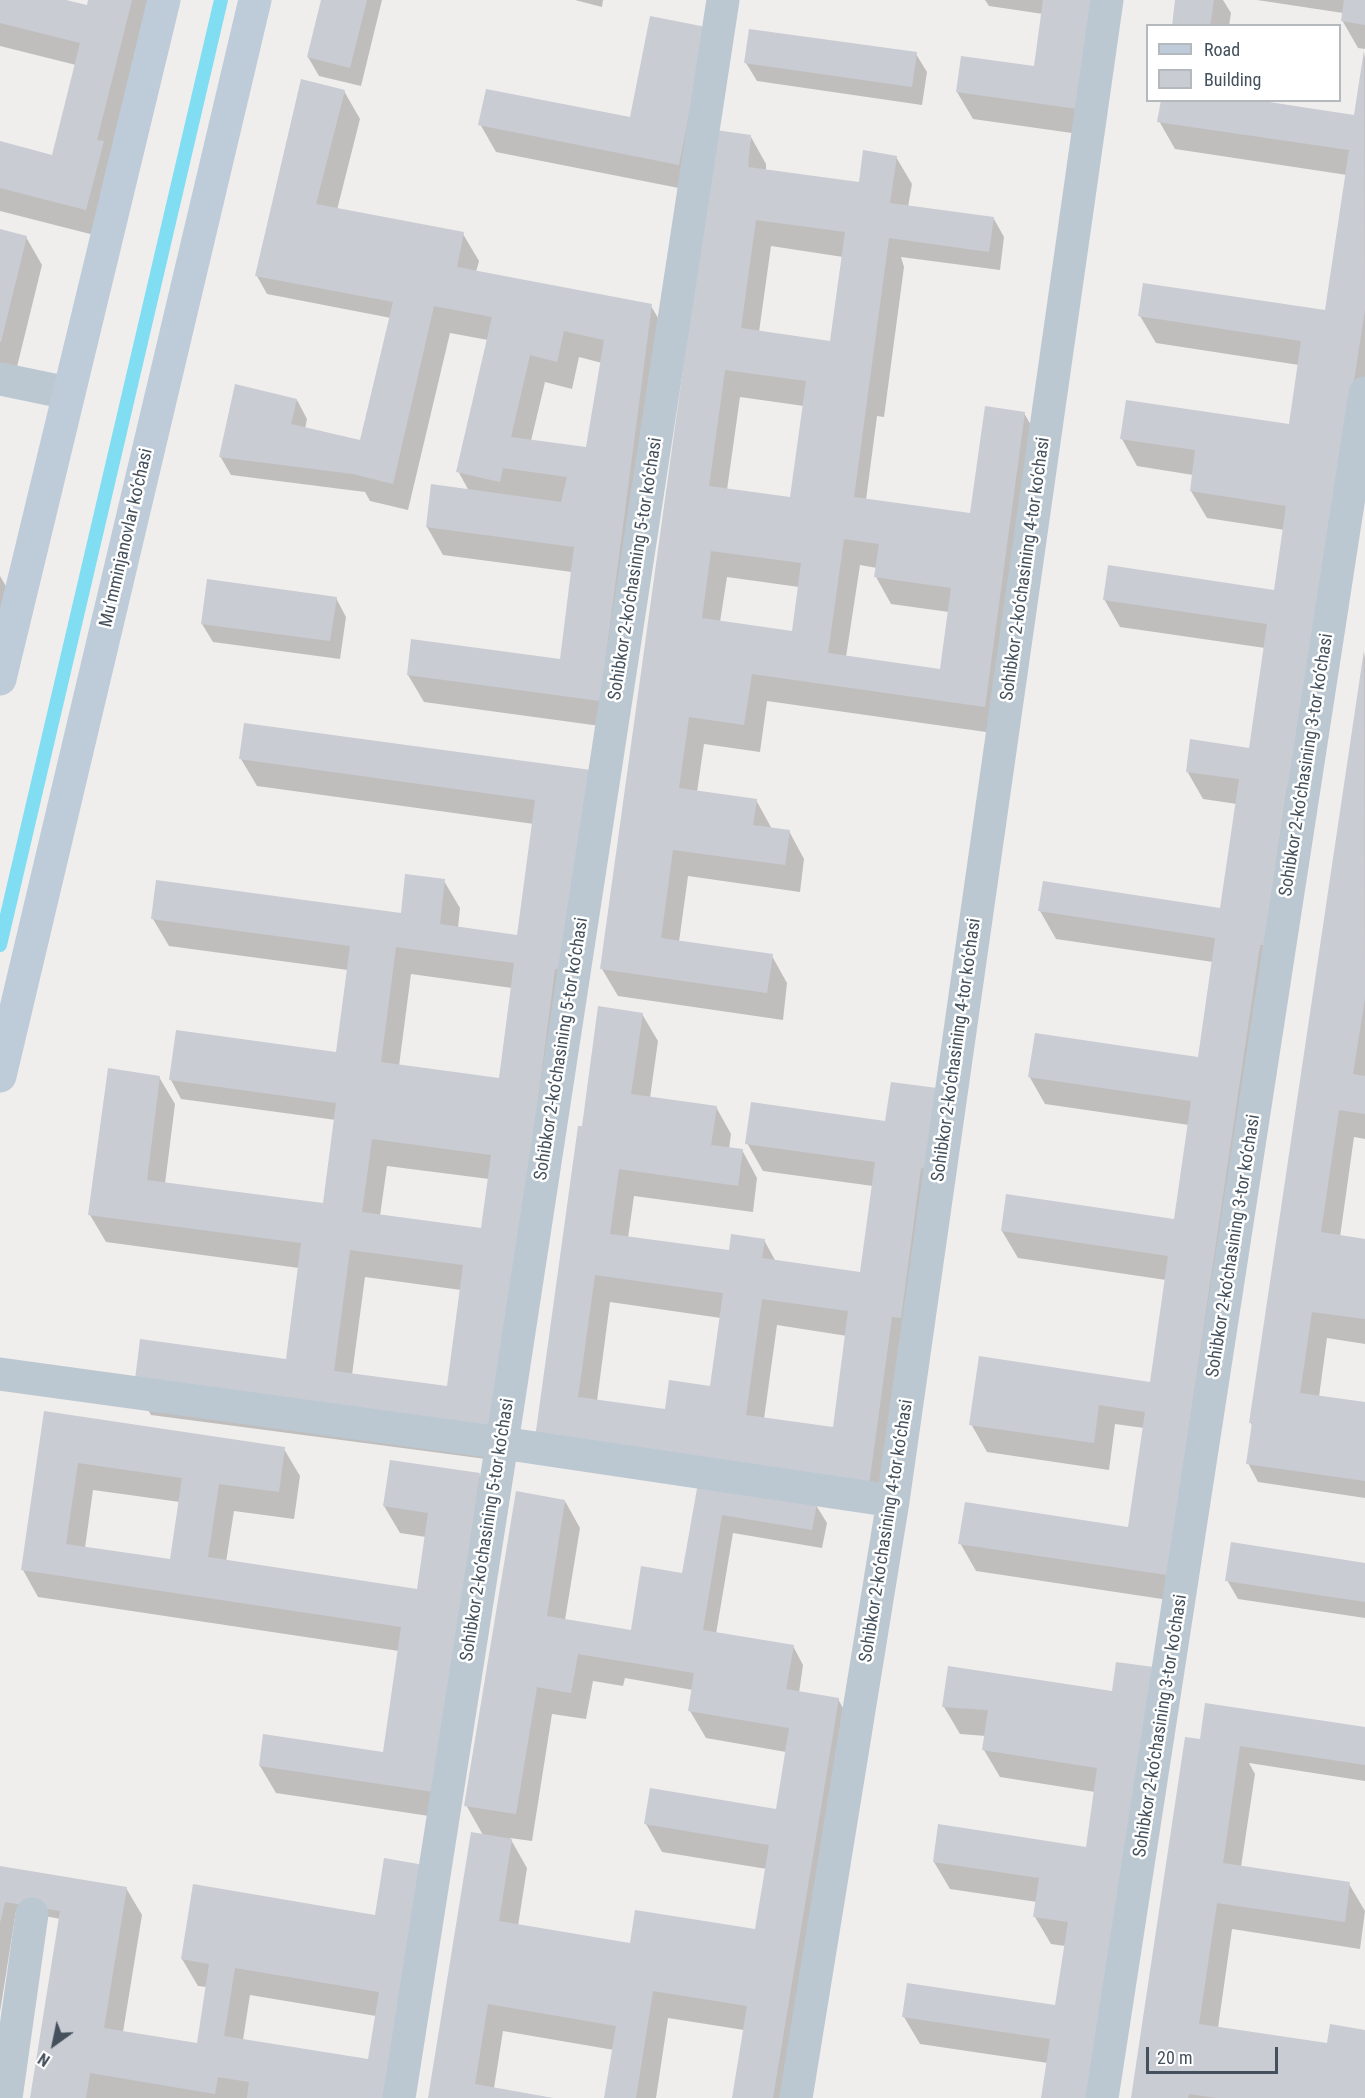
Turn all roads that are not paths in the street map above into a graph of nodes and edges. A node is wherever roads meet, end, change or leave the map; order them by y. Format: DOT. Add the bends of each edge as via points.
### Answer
graph roads {
  1 [pos="164,0"];
  2 [pos="255,0"];
  3 [pos="723,0"];
  4 [pos="1107,0"];
  5 [pos="0,379"];
  6 [pos="68,393"];
  7 [pos="1365,393"];
  8 [pos="0,679"];
  9 [pos="0,1076"];
  10 [pos="0,1374"];
  11 [pos="502,1443"];
  12 [pos="893,1501"];
  13 [pos="32,1914"];
  14 [pos="6,2098"];
  15 [pos="399,2098"];
  16 [pos="795,2098"];
  17 [pos="1102,2098"];
  1 -- 6 [label="main road"];
  2 -- 9 [label="main road, Mu’mminjanovlar ko‘chasi"];
  3 -- 11 [label="street, Sohibkor 2-ko‘chasining 5-tor ko‘chasi"];
  4 -- 12 [label="street, Sohibkor 2-ko‘chasining 4-tor ko‘chasi"];
  5 -- 6 [label="street"];
  6 -- 8 [label="main road"];
  7 -- 17 [label="street, Sohibkor 2-ko‘chasining 3-tor ko‘chasi"];
  10 -- 11 [label="street"];
  11 -- 12 [label="street"];
  11 -- 15 [label="street, Sohibkor 2-ko‘chasining 5-tor ko‘chasi"];
  12 -- 16 [label="street, Sohibkor 2-ko‘chasining 4-tor ko‘chasi"];
  13 -- 14 [label="street"];
}
